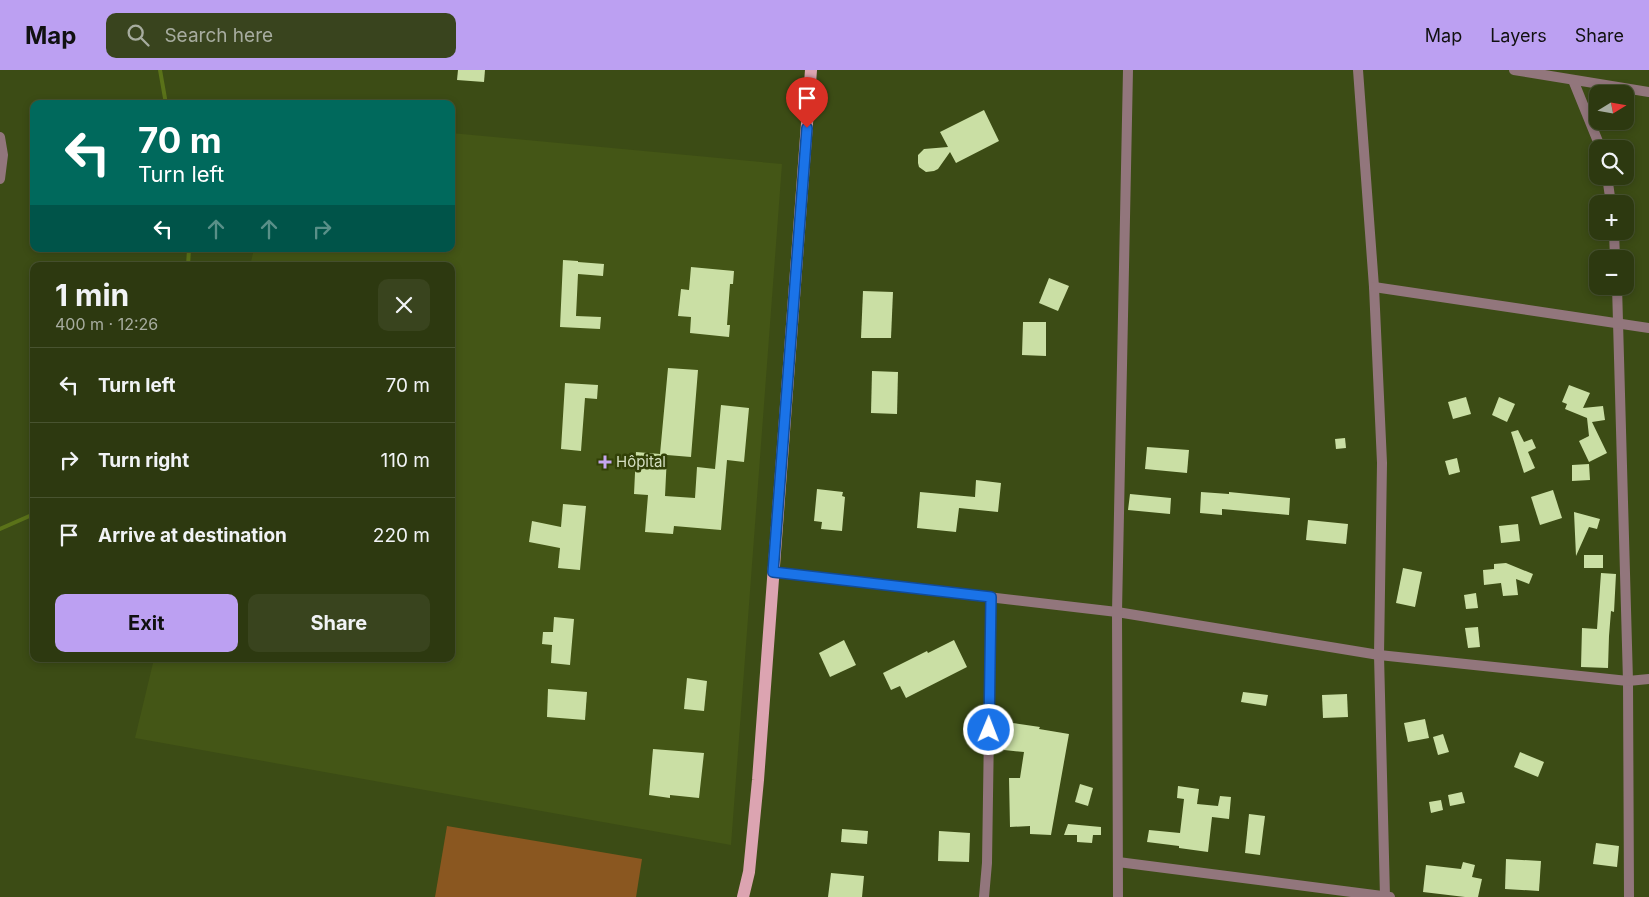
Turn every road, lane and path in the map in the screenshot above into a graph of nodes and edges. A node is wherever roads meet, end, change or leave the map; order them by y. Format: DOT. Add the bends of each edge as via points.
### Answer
graph roads {
  1 [pos="811,70"];
  2 [pos="1128,70"];
  3 [pos="1358,70"];
  4 [pos="1514,70"];
  5 [pos="1573,80"];
  6 [pos="1649,92"];
  7 [pos="0,137"];
  8 [pos="1597,140"];
  9 [pos="0,179"];
  10 [pos="1374,287"];
  11 [pos="1616,295"];
  12 [pos="1618,324"];
  13 [pos="1649,328"];
  14 [pos="773,572"];
  15 [pos="991,597"];
  16 [pos="1117,612"];
  17 [pos="1379,655"];
  18 [pos="1649,679"];
  19 [pos="1628,681"];
  20 [pos="1118,862"];
  21 [pos="1387,896"];
  22 [pos="743,897"];
  23 [pos="984,897"];
  24 [pos="1118,897"];
  25 [pos="1629,897"];
  1 -- 14 [label="main road"];
  2 -- 16 [label="street"];
  3 -- 10 [label="street"];
  4 -- 5 [label="street"];
  5 -- 6 [label="street"];
  5 -- 8 [label="street"];
  7 -- 9 [label="street" via="3,155"];
  10 -- 12 [label="street"];
  10 -- 17 [label="street" via="1382,463"];
  11 -- 12 [label="street"];
  12 -- 13 [label="street"];
  12 -- 19 [label="street"];
  14 -- 15 [label="street"];
  14 -- 22 [label="main road" via="752,844"];
  15 -- 16 [label="street"];
  15 -- 23 [label="street"];
  16 -- 17 [label="street"];
  16 -- 20 [label="street"];
  17 -- 19 [label="street"];
  17 -- 21 [label="street"];
  18 -- 19 [label="street"];
  19 -- 25 [label="street"];
  20 -- 21 [label="street"];
  20 -- 24 [label="street"];
}
